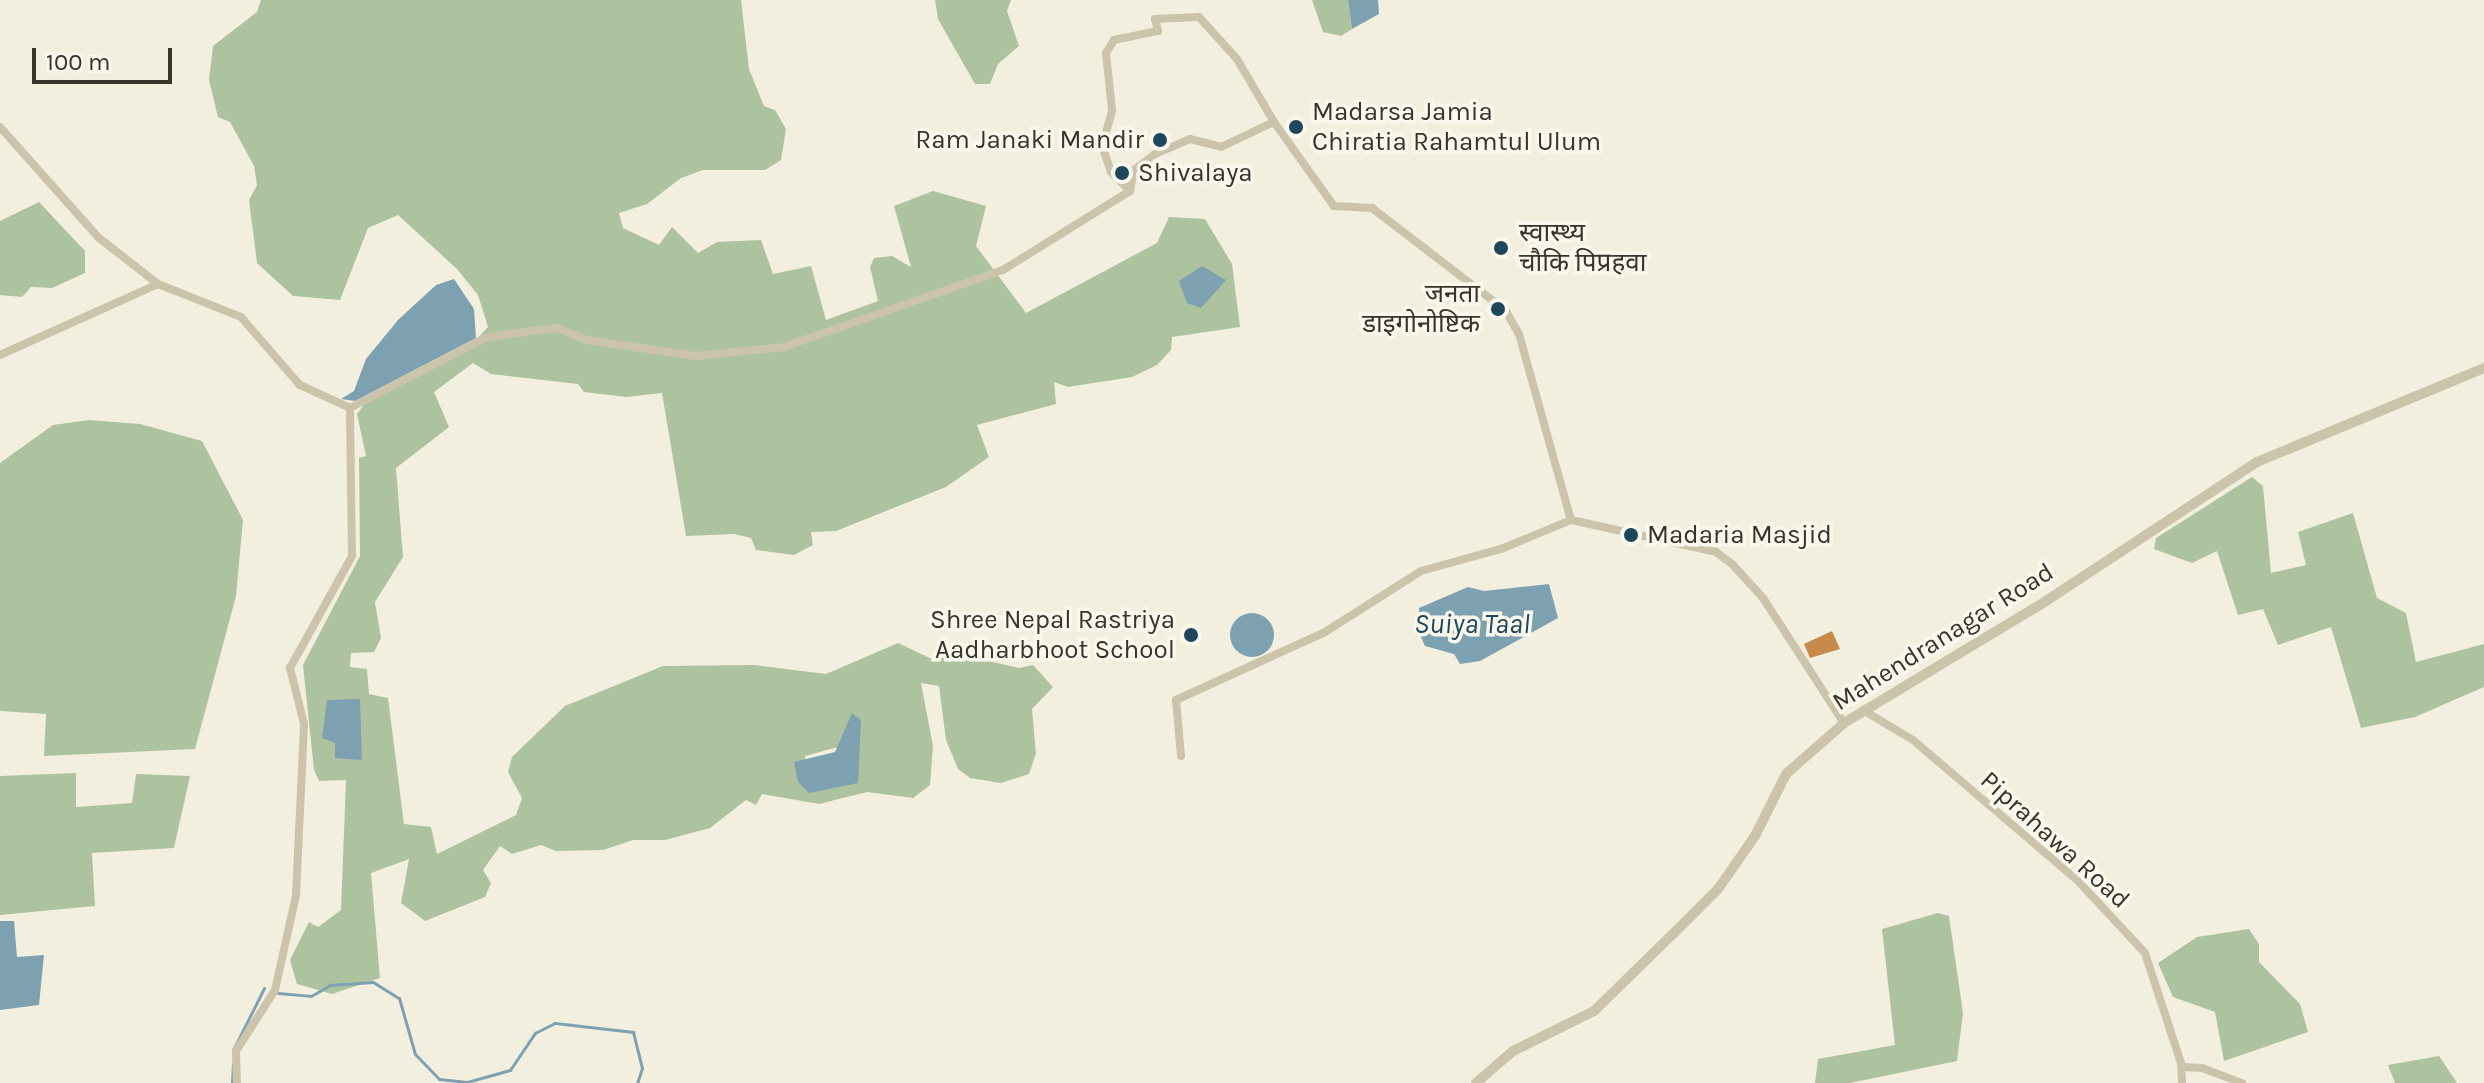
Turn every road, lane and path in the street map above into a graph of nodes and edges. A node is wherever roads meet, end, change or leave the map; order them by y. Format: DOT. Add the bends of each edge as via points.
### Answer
graph roads {
  1 [pos="1274,122"];
  2 [pos="0,127"];
  3 [pos="1130,191"];
  4 [pos="158,284"];
  5 [pos="0,355"];
  6 [pos="2484,368"];
  7 [pos="350,408"];
  8 [pos="1571,520"];
  9 [pos="1863,710"];
  10 [pos="1844,723"];
  11 [pos="1181,756"];
  12 [pos="2181,1063"];
  13 [pos="237,1083"];
  14 [pos="1476,1083"];
  15 [pos="2182,1083"];
  16 [pos="2242,1083"];
  1 -- 3 [label="street" via="1221,147 1190,139 1155,154 1134,170"];
  1 -- 3 [label="street" via="1237,59 1199,17 1155,19 1158,31 1114,40 1106,53 1112,110 1102,146 1111,172"];
  1 -- 8 [label="street" via="1334,206 1372,208 1506,311 1519,334"];
  2 -- 4 [label="street" via="99,238"];
  3 -- 7 [label="street" via="1003,270 784,347 696,356 587,340 557,328 508,334 485,338"];
  4 -- 5 [label="street"];
  4 -- 7 [label="street" via="241,317 300,385"];
  6 -- 9 [label="street, Mahendranagar Road" via="2257,462 2043,603"];
  7 -- 13 [label="street" via="352,556 290,668 304,724 296,895 275,990 236,1051"];
  8 -- 10 [label="street" via="1716,552 1763,598"];
  8 -- 11 [label="street" via="1501,549 1421,571 1325,632 1176,700"];
  9 -- 10 [label="street, Mahendranagar Road"];
  9 -- 12 [label="street, Piprahawa Road" via="1913,740 2079,882 2145,953"];
  10 -- 14 [label="street, Mahendranagar Road" via="1786,774 1755,836 1718,889 1651,956 1594,1011 1513,1051"];
  12 -- 15 [label="street, Piprahawa Road"];
  12 -- 16 [label="street" via="2182,1070 2202,1068"];
}
